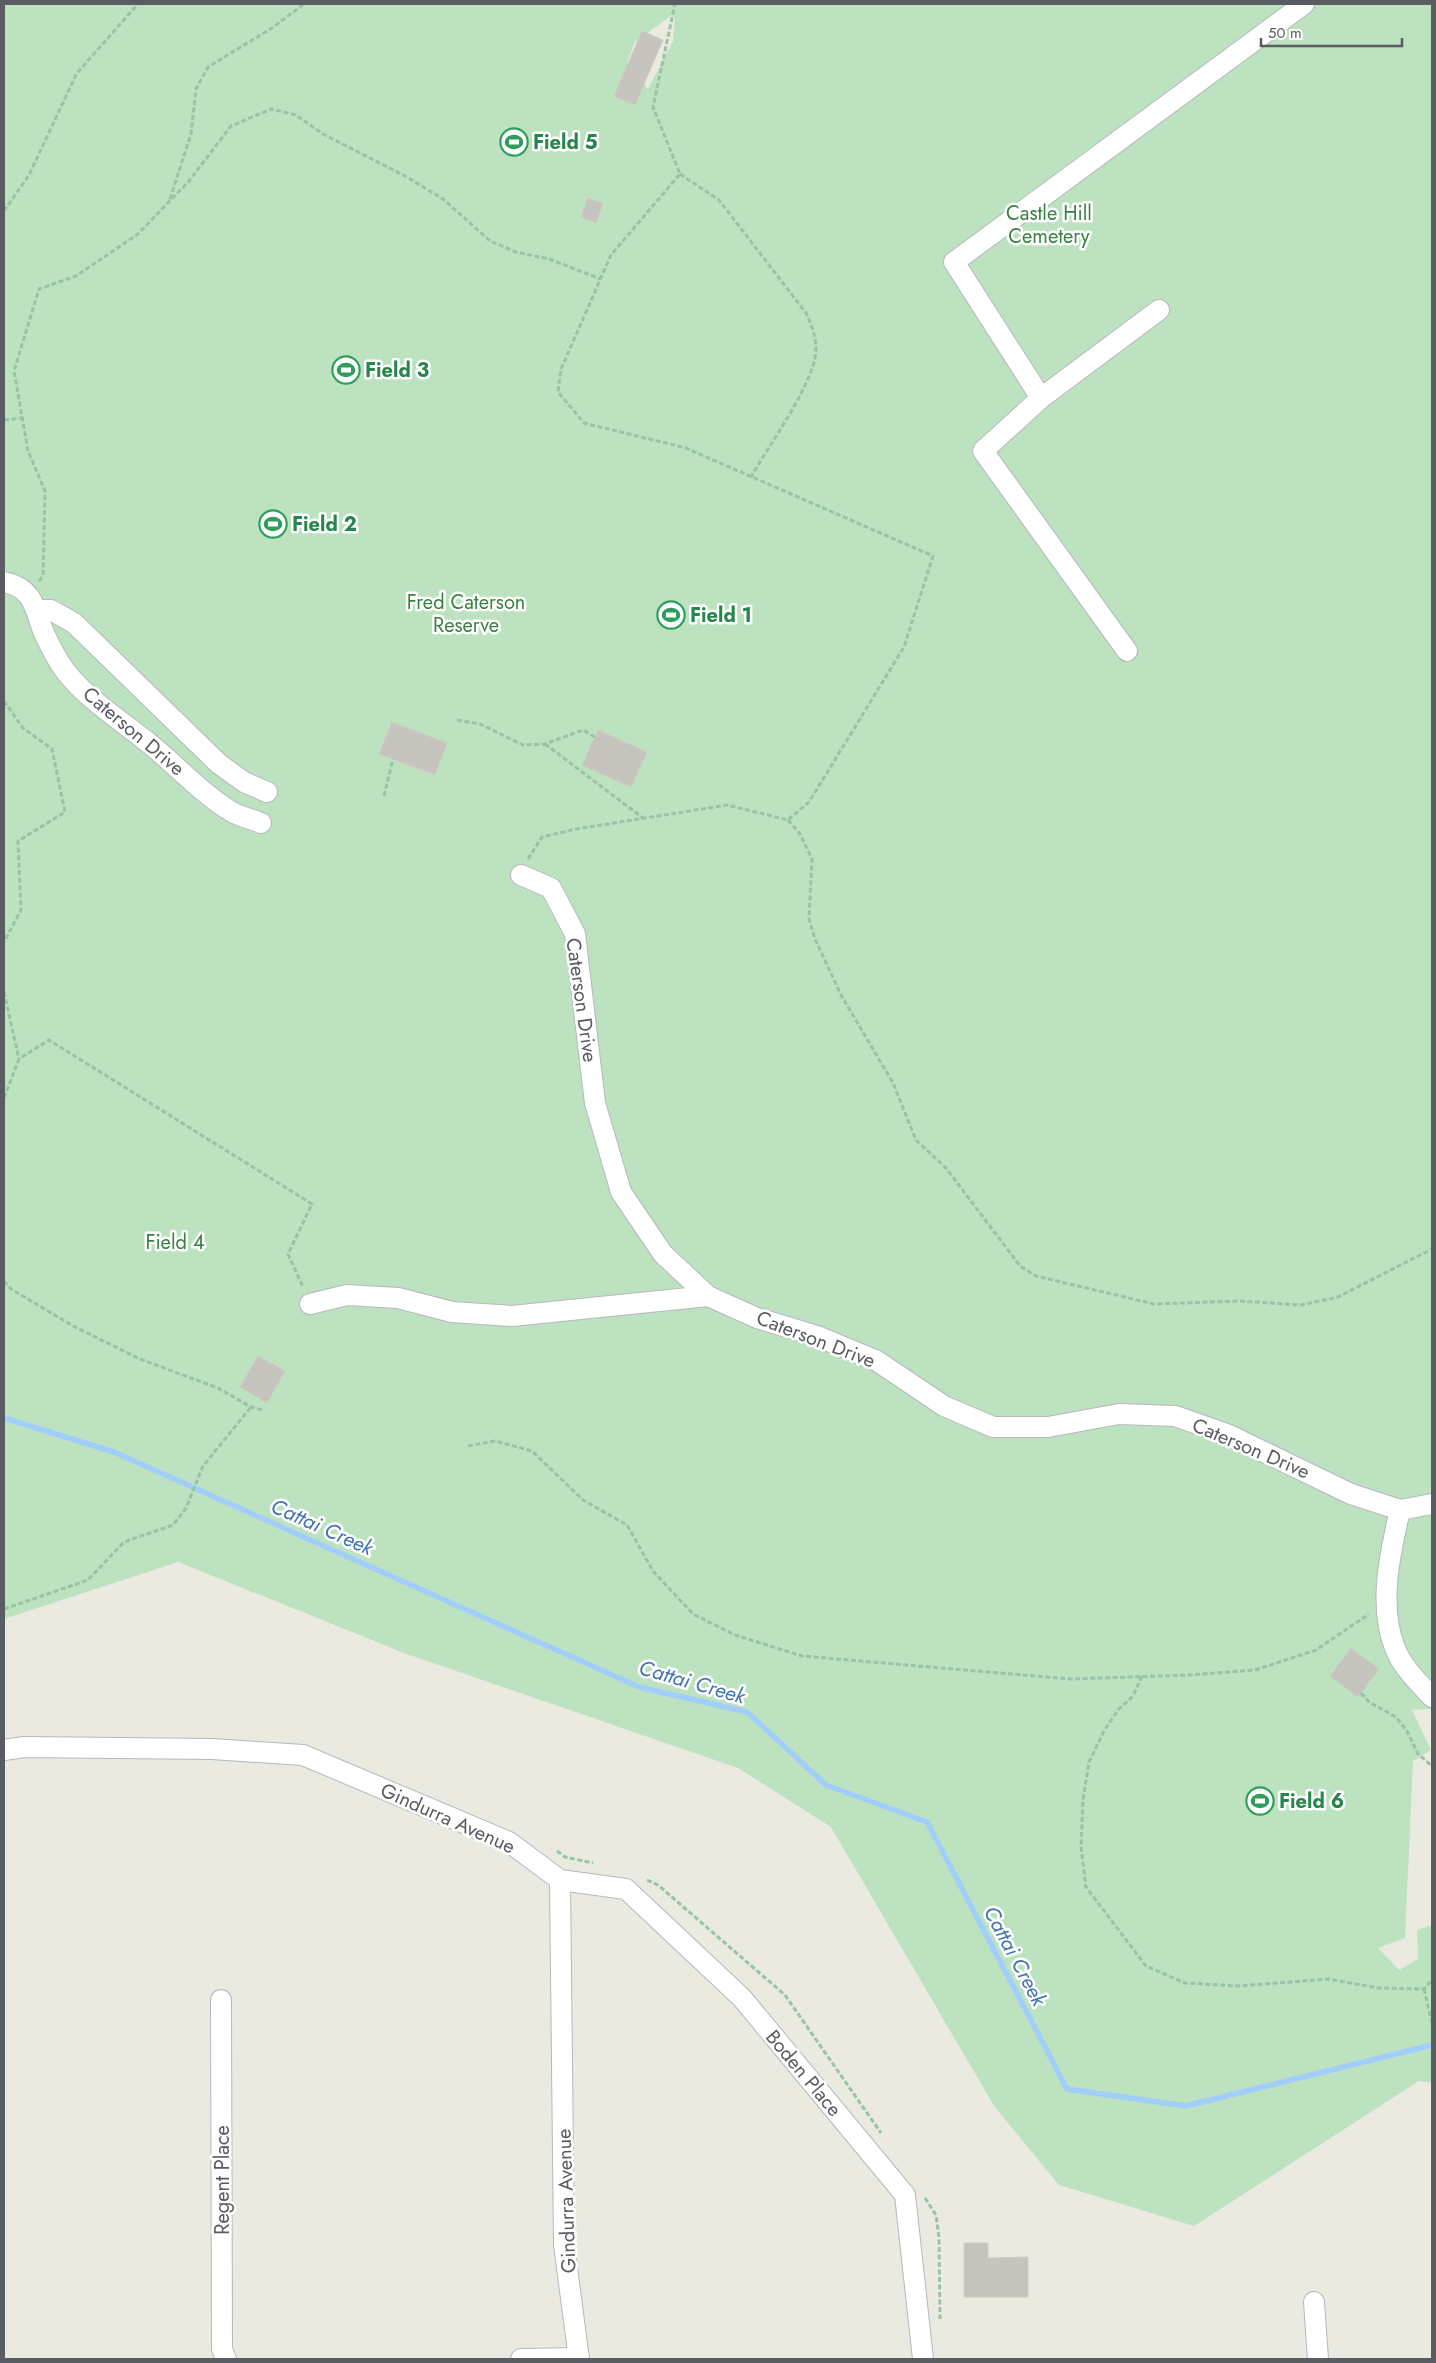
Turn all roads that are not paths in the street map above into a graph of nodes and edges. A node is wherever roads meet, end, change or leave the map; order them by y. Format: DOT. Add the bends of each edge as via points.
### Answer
graph roads {
  1 [pos="1304,4"];
  2 [pos="1159,310"];
  3 [pos="1041,398"];
  4 [pos="4,582"];
  5 [pos="33,603"];
  6 [pos="1127,651"];
  7 [pos="174,720"];
  8 [pos="151,744"];
  9 [pos="521,875"];
  10 [pos="708,1296"];
  11 [pos="310,1304"];
  12 [pos="1432,1504"];
  13 [pos="1400,1510"];
  14 [pos="1432,1697"];
  15 [pos="4,1750"];
  16 [pos="560,1880"];
  17 [pos="221,2000"];
  18 [pos="1314,2302"];
  19 [pos="226,2359"];
  20 [pos="521,2359"];
  21 [pos="579,2359"];
  22 [pos="923,2359"];
  23 [pos="1318,2359"];
  1 -- 3 [label="street" via="954,262"];
  2 -- 3 [label="street"];
  3 -- 6 [label="street" via="983,451"];
  4 -- 5 [label="street, Caterson Drive" via="18,586"];
  5 -- 7 [label="street, Caterson Drive" via="74,623"];
  5 -- 8 [label="street, Caterson Drive" via="41,626 66,671 94,701"];
  7 -- 8 [label="street"];
  7 -- 8 [label="street, Caterson Drive" via="234,776 263,790 254,820 234,814 214,800"];
  9 -- 10 [label="street, Caterson Drive" via="551,888 575,934 595,1103 621,1192 663,1254"];
  10 -- 11 [label="street" via="512,1316 452,1312 398,1298 347,1295"];
  10 -- 13 [label="street, Caterson Drive" via="757,1318 817,1336 877,1361 944,1406 993,1428 1048,1427 1119,1414 1175,1416 1229,1435 1351,1494"];
  12 -- 13 [label="street, Caterson Drive"];
  13 -- 14 [label="street" via="1391,1550 1387,1610 1395,1649"];
  15 -- 16 [label="street, Gindurra Avenue" via="24,1747 212,1748 303,1755 509,1842"];
  16 -- 21 [label="street, Gindurra Avenue" via="564,2245"];
  16 -- 22 [label="street, Boden Place" via="626,1889 742,1998 905,2195"];
  17 -- 19 [label="street, Regent Place" via="222,2349"];
  18 -- 23 [label="street"];
  20 -- 21 [label="street, Gindurra Avenue"];
}
